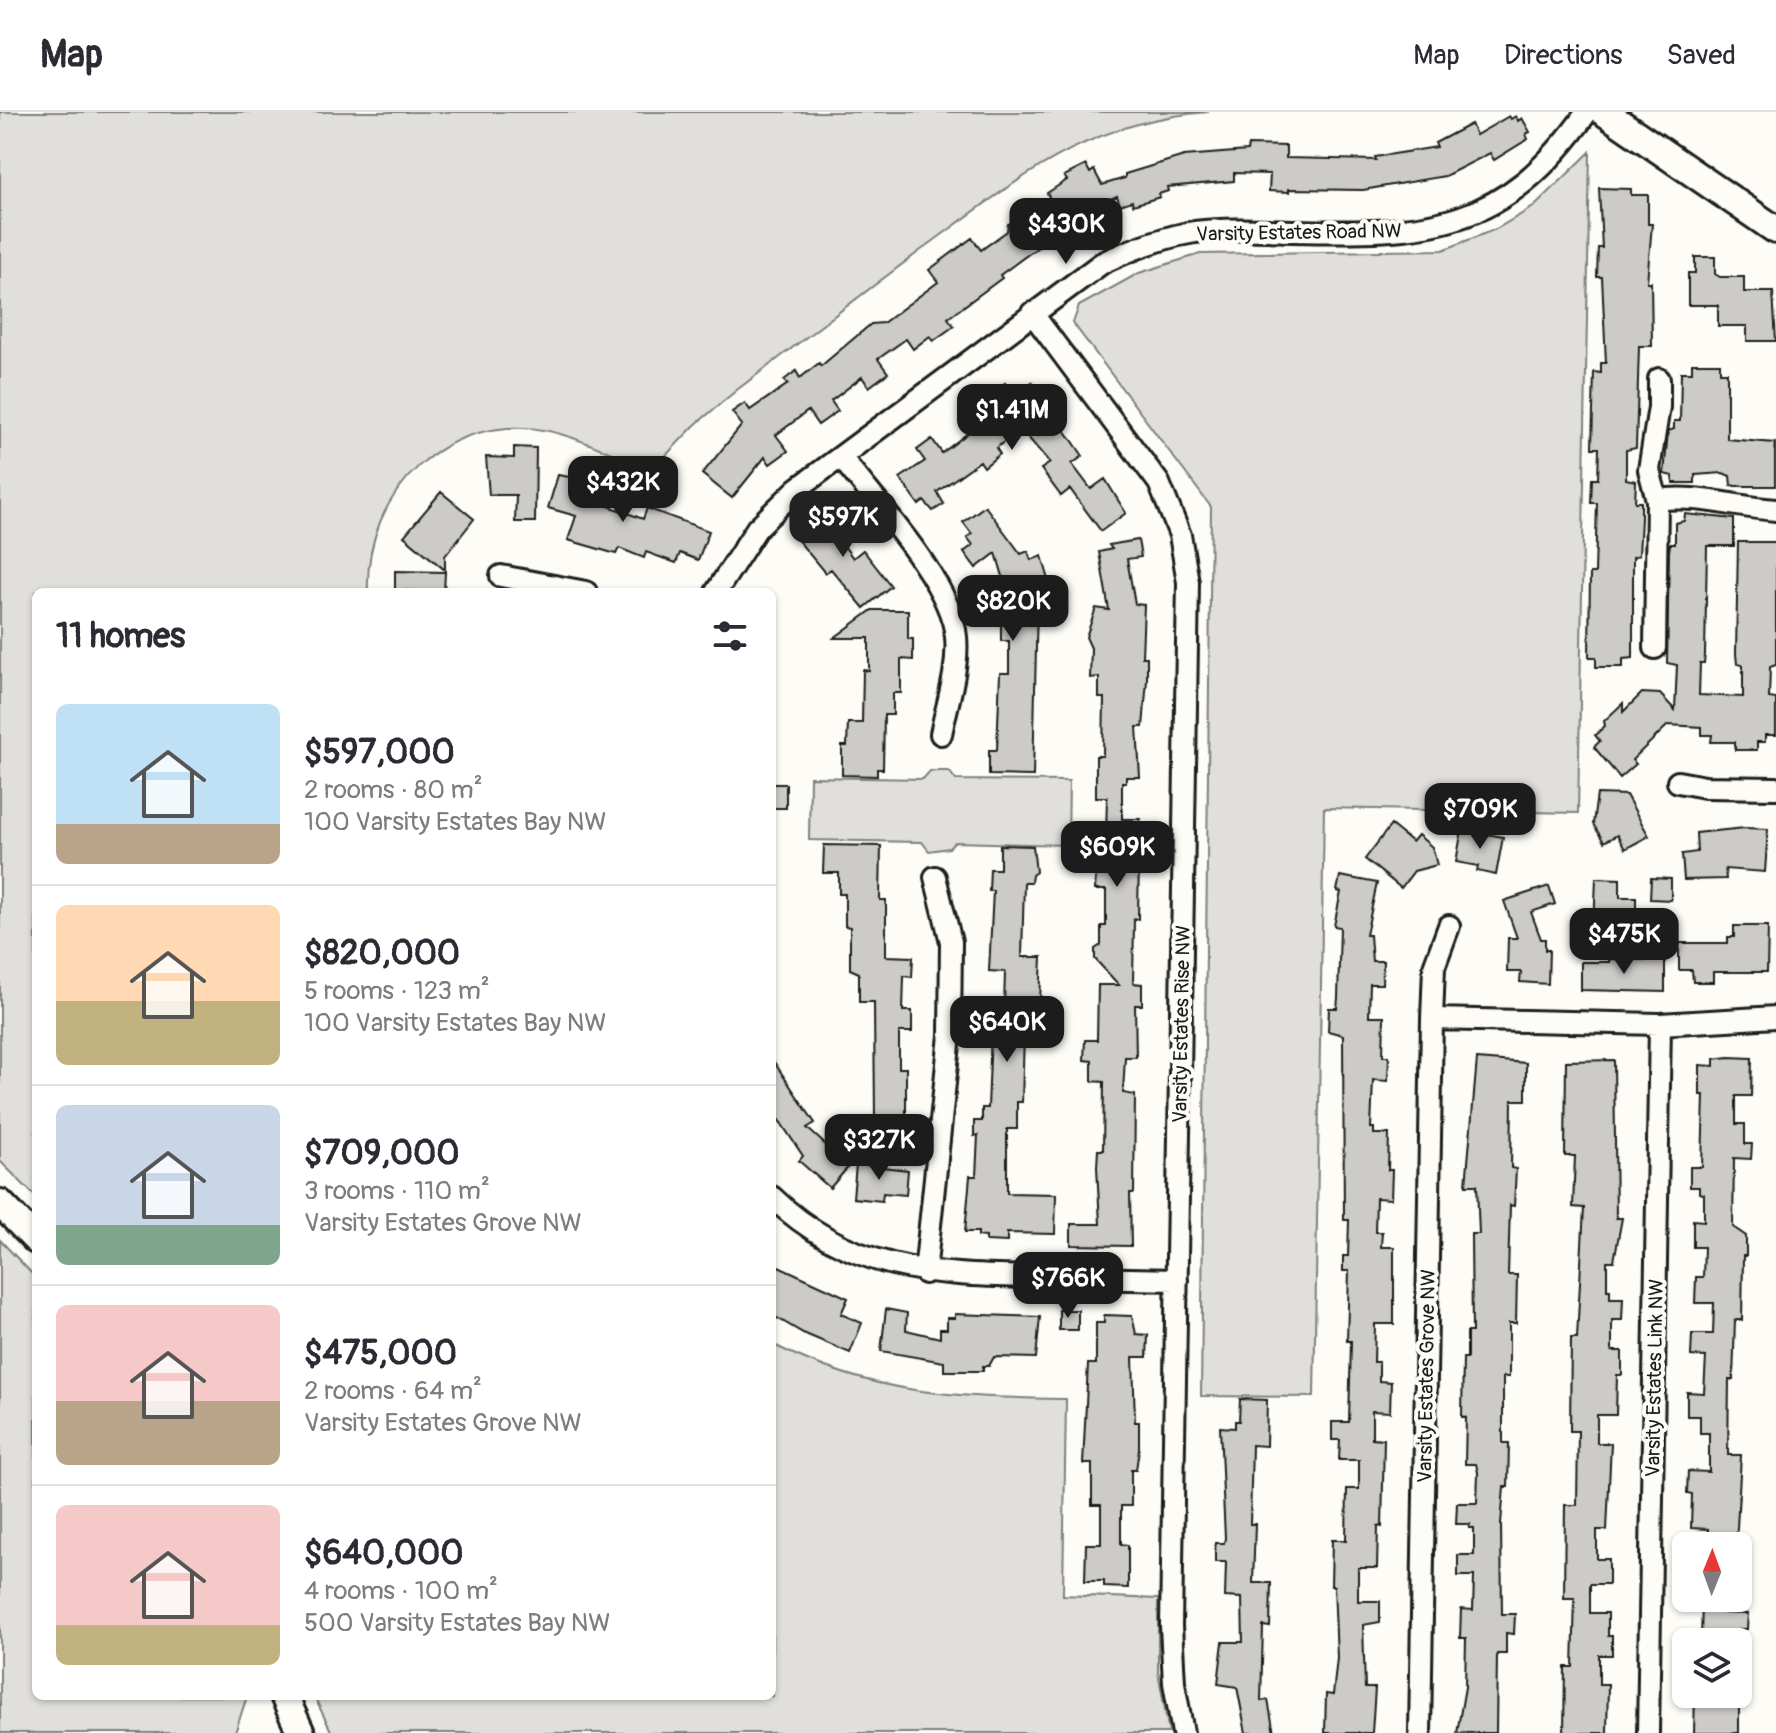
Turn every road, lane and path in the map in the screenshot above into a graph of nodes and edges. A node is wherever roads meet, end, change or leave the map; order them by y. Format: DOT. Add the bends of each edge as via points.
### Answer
graph roads {
  1 [pos="1587,112"];
  2 [pos="1604,112"];
  3 [pos="1776,230"];
  4 [pos="1032,313"];
  5 [pos="1659,379"];
  6 [pos="841,457"];
  7 [pos="1657,500"];
  8 [pos="1776,510"];
  9 [pos="501,576"];
  10 [pos="565,588"];
  11 [pos="718,588"];
  12 [pos="1655,648"];
  13 [pos="941,734"];
  14 [pos="1678,782"];
  15 [pos="1776,788"];
  16 [pos="935,877"];
  17 [pos="1449,926"];
  18 [pos="1776,1017"];
  19 [pos="1432,1019"];
  20 [pos="1660,1024"];
  21 [pos="776,1200"];
  22 [pos="0,1203"];
  23 [pos="32,1236"];
  24 [pos="925,1273"];
  25 [pos="1177,1280"];
  26 [pos="286,1700"];
  27 [pos="301,1733"];
  28 [pos="1183,1733"];
  29 [pos="1420,1733"];
  30 [pos="1648,1733"];
  1 -- 4 [label="street, Varsity Estates Road NW" via="1541,168 1509,193 1464,216 1400,232 1223,230 1176,236 1102,263"];
  2 -- 3 [label="street"];
  4 -- 6 [label="street, Varsity Estates Road NW"];
  4 -- 25 [label="street, Varsity Estates Rise NW" via="1159,483 1185,559"];
  5 -- 7 [label="street" via="1649,470"];
  6 -- 11 [label="street, Varsity Estates Road NW" via="764,520"];
  6 -- 13 [label="street" via="938,585 951,611 956,654"];
  7 -- 8 [label="street" via="1687,496"];
  7 -- 12 [label="street"];
  9 -- 10 [label="street"];
  14 -- 15 [label="street"];
  16 -- 24 [label="street" via="951,942 950,1035"];
  17 -- 19 [label="street, Varsity Estates Grove NW" via="1434,967"];
  18 -- 20 [label="street"];
  19 -- 20 [label="street"];
  19 -- 29 [label="street, Varsity Estates Grove NW"];
  20 -- 30 [label="street, Varsity Estates Link NW"];
  21 -- 24 [label="street" via="851,1251"];
  22 -- 23 [label="street"];
  24 -- 25 [label="street"];
  25 -- 28 [label="street, Varsity Estates Rise NW" via="1171,1626"];
  26 -- 27 [label="street"];
}
